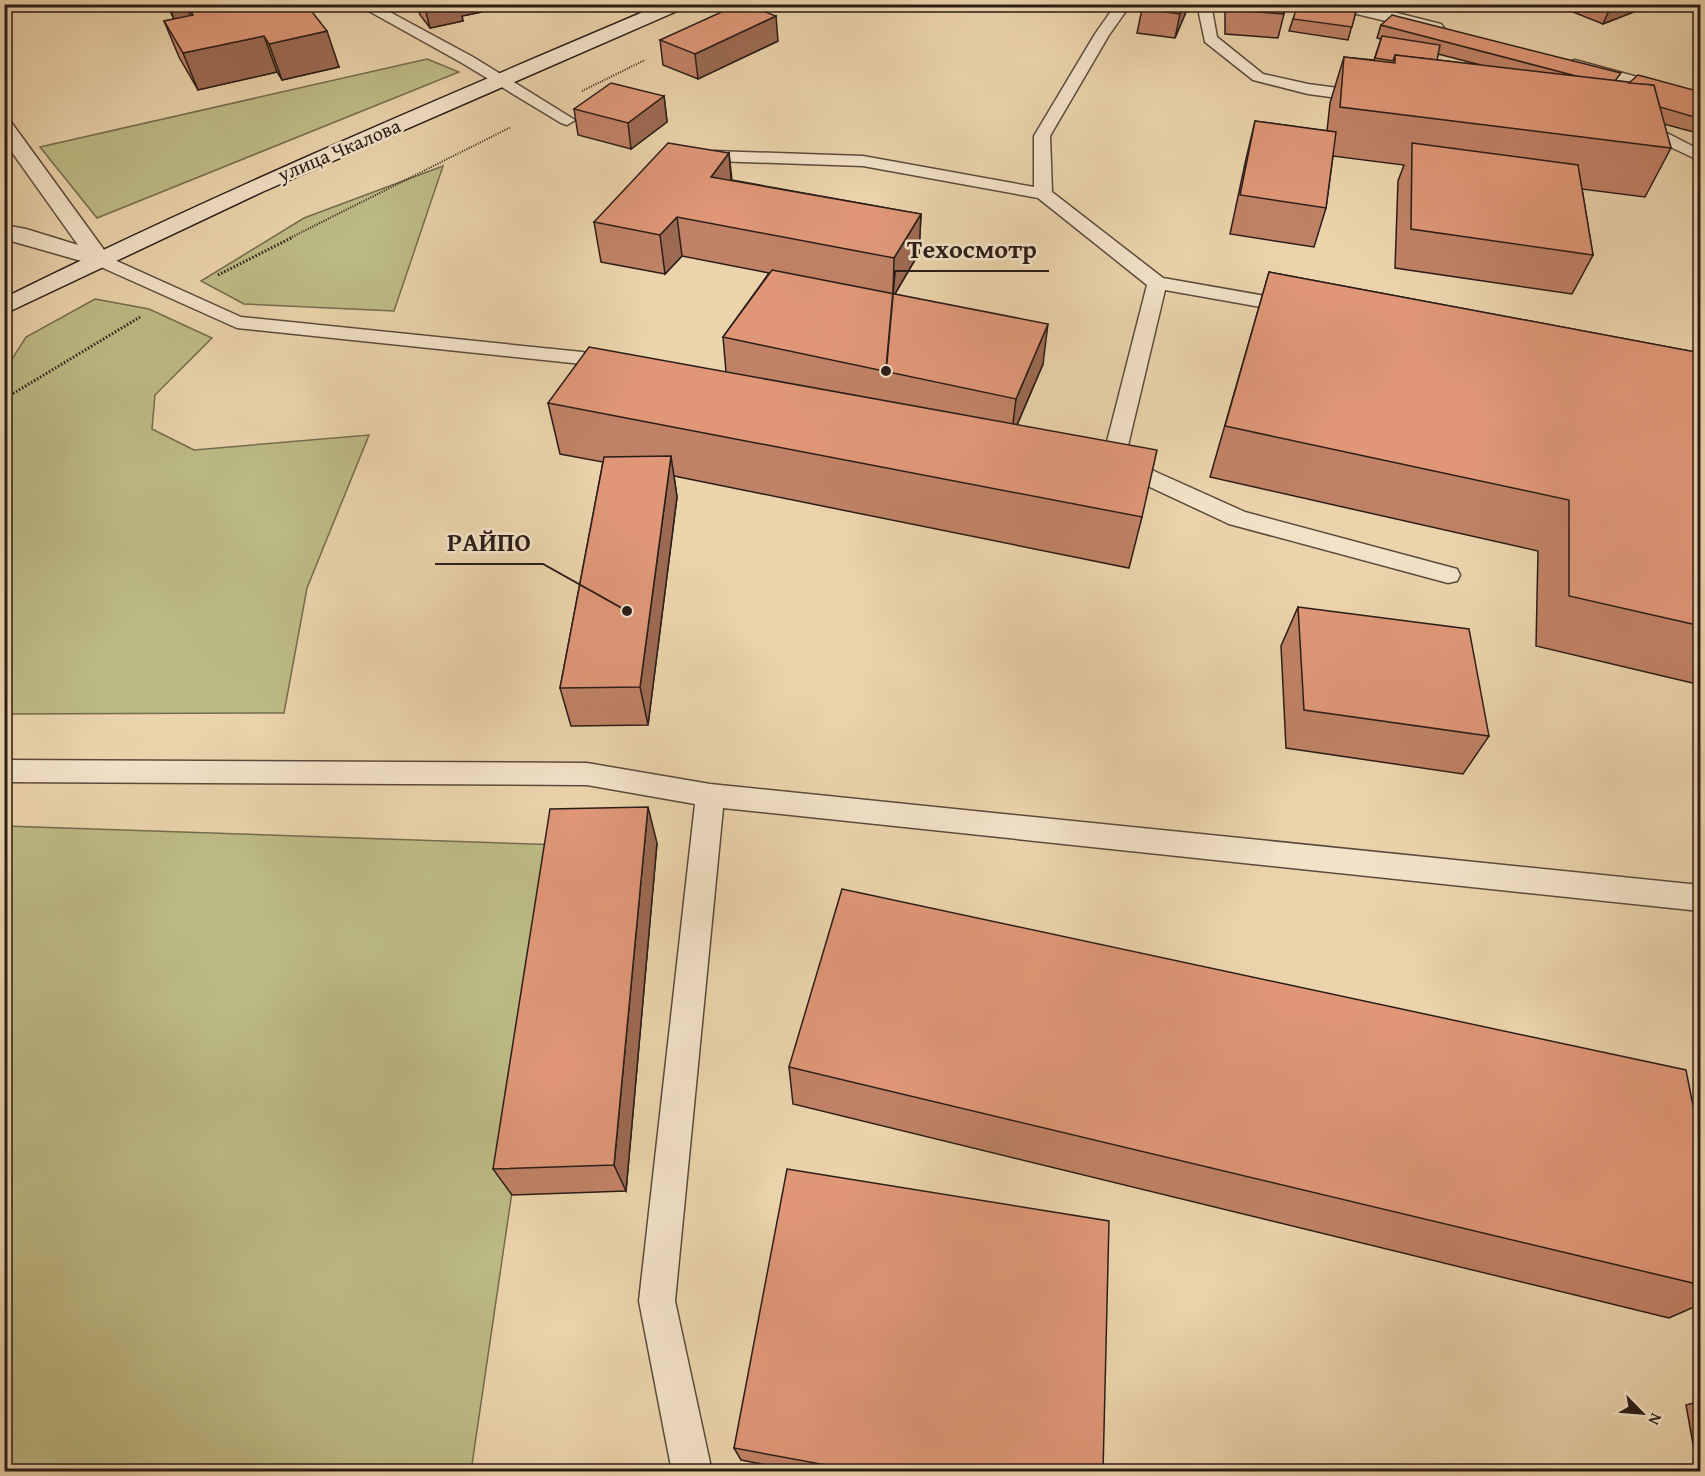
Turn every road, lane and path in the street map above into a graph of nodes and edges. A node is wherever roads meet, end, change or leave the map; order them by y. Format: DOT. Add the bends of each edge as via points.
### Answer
graph roads {
  1 [pos="366,4"];
  2 [pos="678,4"];
  3 [pos="756,4"];
  4 [pos="1124,4"];
  5 [pos="1204,4"];
  6 [pos="1338,4"];
  7 [pos="746,10"];
  8 [pos="1448,32"];
  9 [pos="654,55"];
  10 [pos="1563,63"];
  11 [pos="502,80"];
  12 [pos="1387,99"];
  13 [pos="1701,100"];
  14 [pos="548,108"];
  15 [pos="567,120"];
  16 [pos="4,126"];
  17 [pos="1619,128"];
  18 [pos="714,156"];
  19 [pos="1701,156"];
  20 [pos="1043,195"];
  21 [pos="4,232"];
  22 [pos="99,259"];
  23 [pos="1157,283"];
  24 [pos="176,296"];
  25 [pos="4,307"];
  26 [pos="1307,310"];
  27 [pos="640,371"];
  28 [pos="4,399"];
  29 [pos="1113,461"];
  30 [pos="1090,462"];
  31 [pos="1448,574"];
  32 [pos="4,771"];
  33 [pos="710,795"];
  34 [pos="1701,898"];
  35 [pos="692,1472"];
  1 -- 11 [label="lane"];
  2 -- 11 [label="main road, улица Чкалова"];
  3 -- 7 [label="path"];
  4 -- 20 [label="lane" via="1042,136"];
  5 -- 12 [label="lane" via="1210,39 1258,77 1308,89"];
  6 -- 8 [label="main road"];
  9 -- 14 [label="path"];
  10 -- 13 [label="main road"];
  11 -- 14 [label="lane"];
  11 -- 22 [label="main road, улица Чкалова" via="255,186"];
  14 -- 15 [label="lane"];
  14 -- 24 [label="path"];
  16 -- 22 [label="main road"];
  17 -- 19 [label="lane" via="1663,137"];
  18 -- 20 [label="lane" via="863,161"];
  20 -- 23 [label="lane"];
  21 -- 22 [label="main road"];
  22 -- 24 [label="lane"];
  22 -- 25 [label="main road, улица Чкалова"];
  23 -- 26 [label="lane"];
  23 -- 29 [label="lane"];
  24 -- 27 [label="lane" via="237,322 582,358"];
  24 -- 28 [label="path"];
  29 -- 30 [label="lane"];
  29 -- 31 [label="lane" via="1237,518"];
  32 -- 33 [label="lane" via="587,774"];
  33 -- 34 [label="lane"];
  33 -- 35 [label="lane" via="657,1301"];
}
